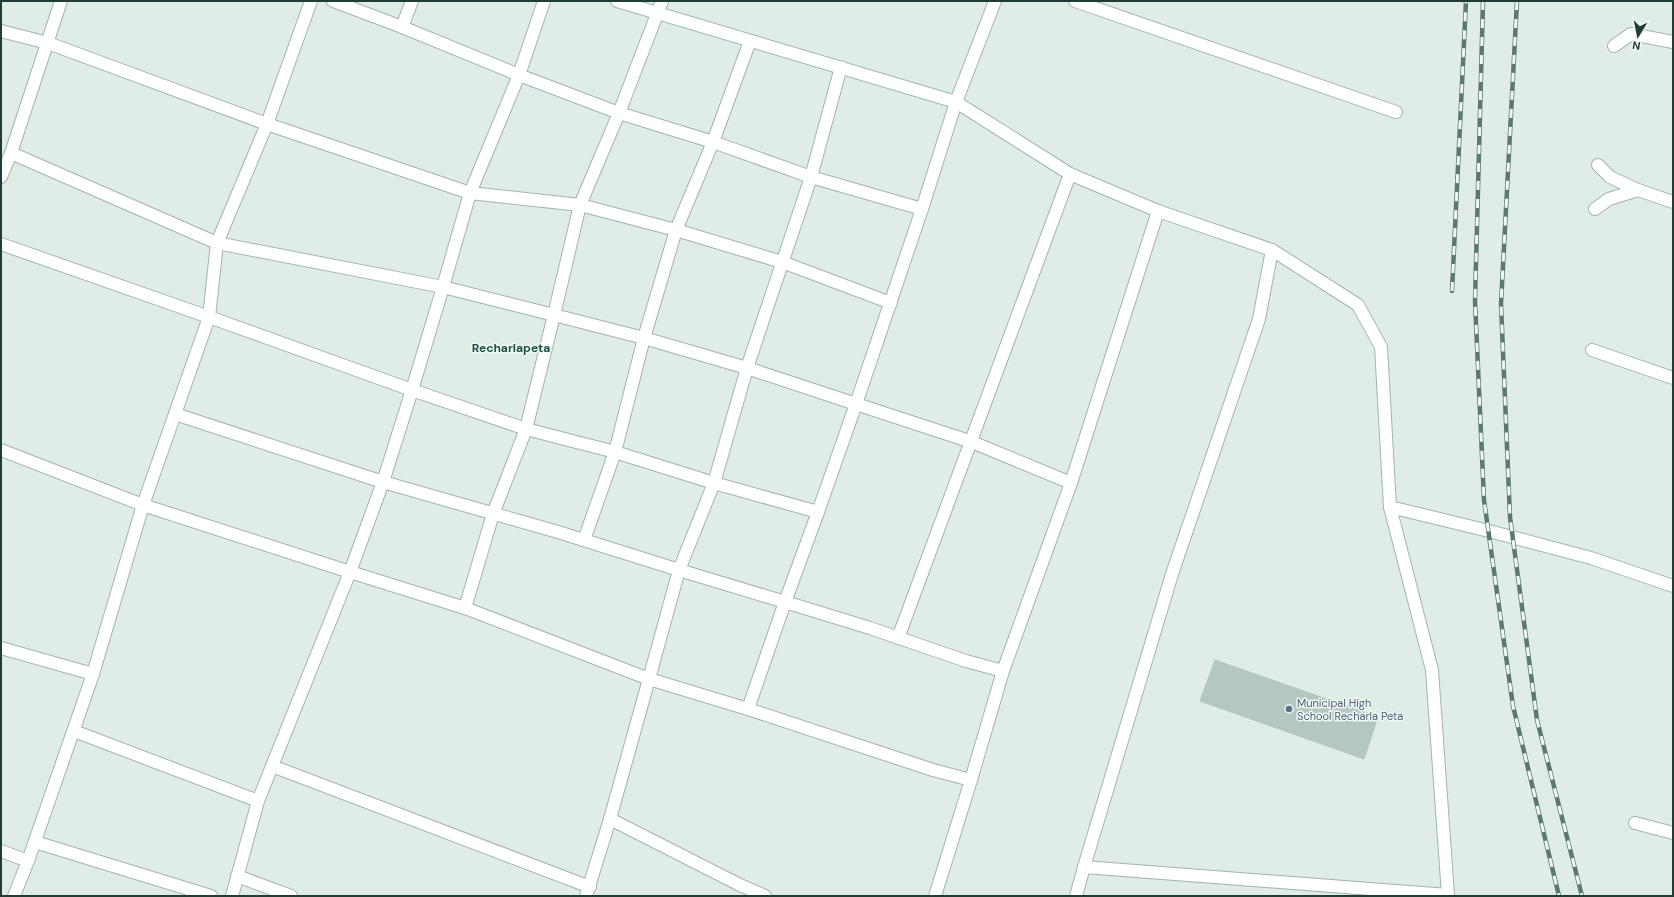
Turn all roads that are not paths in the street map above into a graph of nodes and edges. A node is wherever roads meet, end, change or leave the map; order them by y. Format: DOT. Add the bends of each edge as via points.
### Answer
graph roads {
  1 [pos="61,1"];
  2 [pos="311,1"];
  3 [pos="333,1"];
  4 [pos="412,1"];
  5 [pos="544,1"];
  6 [pos="617,1"];
  7 [pos="662,1"];
  8 [pos="995,1"];
  9 [pos="1075,1"];
  10 [pos="658,13"];
  11 [pos="402,27"];
  12 [pos="1,31"];
  13 [pos="750,41"];
  14 [pos="1673,42"];
  15 [pos="48,43"];
  16 [pos="1614,46"];
  17 [pos="841,67"];
  18 [pos="519,75"];
  19 [pos="956,102"];
  20 [pos="1396,112"];
  21 [pos="618,113"];
  22 [pos="267,124"];
  23 [pos="713,142"];
  24 [pos="11,153"];
  25 [pos="1598,165"];
  26 [pos="1070,174"];
  27 [pos="1,177"];
  28 [pos="811,177"];
  29 [pos="1638,190"];
  30 [pos="470,193"];
  31 [pos="1673,202"];
  32 [pos="580,205"];
  33 [pos="922,209"];
  34 [pos="1595,209"];
  35 [pos="1158,211"];
  36 [pos="676,230"];
  37 [pos="217,243"];
  38 [pos="1,244"];
  39 [pos="1272,250"];
  40 [pos="782,262"];
  41 [pos="443,287"];
  42 [pos="891,303"];
  43 [pos="554,315"];
  44 [pos="209,317"];
  45 [pos="644,338"];
  46 [pos="1592,350"];
  47 [pos="747,368"];
  48 [pos="1673,378"];
  49 [pos="412,390"];
  50 [pos="856,404"];
  51 [pos="175,414"];
  52 [pos="526,429"];
  53 [pos="972,442"];
  54 [pos="1,450"];
  55 [pos="615,452"];
  56 [pos="383,482"];
  57 [pos="714,483"];
  58 [pos="1071,483"];
  59 [pos="143,504"];
  60 [pos="1390,507"];
  61 [pos="818,512"];
  62 [pos="493,514"];
  63 [pos="584,540"];
  64 [pos="679,570"];
  65 [pos="350,572"];
  66 [pos="1673,586"];
  67 [pos="785,602"];
  68 [pos="465,608"];
  69 [pos="898,638"];
  70 [pos="1,648"];
  71 [pos="1003,671"];
  72 [pos="93,674"];
  73 [pos="649,680"];
  74 [pos="748,710"];
  75 [pos="74,731"];
  76 [pos="272,766"];
  77 [pos="971,780"];
  78 [pos="258,801"];
  79 [pos="610,819"];
  80 [pos="1635,823"];
  81 [pos="1673,833"];
  82 [pos="35,842"];
  83 [pos="1,851"];
  84 [pos="28,862"];
  85 [pos="1084,867"];
  86 [pos="237,876"];
  87 [pos="588,891"];
  88 [pos="14,896"];
  89 [pos="211,896"];
  90 [pos="232,896"];
  91 [pos="291,896"];
  92 [pos="765,896"];
  93 [pos="935,896"];
  94 [pos="1076,896"];
  1 -- 15 [label="street"];
  2 -- 22 [label="street"];
  3 -- 11 [label="street"];
  4 -- 11 [label="street"];
  5 -- 18 [label="street"];
  6 -- 10 [label="street"];
  7 -- 10 [label="street"];
  8 -- 19 [label="street"];
  9 -- 20 [label="street"];
  10 -- 13 [label="street"];
  10 -- 21 [label="street"];
  11 -- 18 [label="street"];
  12 -- 15 [label="street"];
  13 -- 17 [label="street"];
  13 -- 23 [label="street"];
  14 -- 16 [label="street" via="1631,34"];
  15 -- 22 [label="street"];
  15 -- 24 [label="street"];
  17 -- 19 [label="street"];
  17 -- 28 [label="street"];
  18 -- 21 [label="street"];
  18 -- 30 [label="street"];
  19 -- 26 [label="street"];
  19 -- 33 [label="street"];
  21 -- 23 [label="street"];
  21 -- 32 [label="street"];
  22 -- 30 [label="street"];
  22 -- 37 [label="street"];
  23 -- 28 [label="street"];
  23 -- 36 [label="street"];
  24 -- 27 [label="street"];
  24 -- 37 [label="street"];
  25 -- 29 [label="street" via="1610,177"];
  26 -- 35 [label="street"];
  26 -- 53 [label="street"];
  28 -- 33 [label="street"];
  28 -- 40 [label="street"];
  29 -- 31 [label="street"];
  29 -- 34 [label="street" via="1609,199"];
  30 -- 32 [label="street"];
  30 -- 41 [label="street"];
  32 -- 36 [label="street"];
  32 -- 43 [label="street"];
  33 -- 42 [label="street"];
  35 -- 39 [label="street"];
  35 -- 58 [label="street"];
  36 -- 40 [label="street"];
  36 -- 45 [label="street"];
  37 -- 41 [label="street"];
  37 -- 44 [label="street"];
  38 -- 44 [label="street"];
  39 -- 60 [label="street" via="1358,305 1381,347"];
  39 -- 85 [label="street" via="1259,319 1172,574"];
  40 -- 42 [label="street"];
  40 -- 47 [label="street"];
  41 -- 43 [label="street"];
  41 -- 49 [label="street"];
  42 -- 50 [label="street"];
  43 -- 45 [label="street"];
  43 -- 52 [label="street"];
  44 -- 49 [label="street"];
  44 -- 51 [label="street"];
  45 -- 47 [label="street"];
  45 -- 55 [label="street"];
  46 -- 48 [label="street"];
  47 -- 50 [label="street"];
  47 -- 57 [label="street"];
  49 -- 52 [label="street"];
  49 -- 56 [label="street"];
  50 -- 53 [label="street"];
  50 -- 61 [label="street"];
  51 -- 56 [label="street"];
  51 -- 59 [label="street"];
  52 -- 55 [label="street"];
  52 -- 62 [label="street"];
  53 -- 58 [label="street"];
  53 -- 69 [label="street"];
  54 -- 59 [label="street"];
  55 -- 57 [label="street"];
  55 -- 63 [label="street"];
  56 -- 62 [label="street"];
  56 -- 65 [label="street"];
  57 -- 61 [label="street"];
  57 -- 64 [label="street"];
  58 -- 71 [label="street"];
  59 -- 65 [label="street"];
  59 -- 72 [label="street"];
  60 -- 66 [label="street" via="1591,558"];
  60 -- 85 [label="street" via="1432,670 1448,895"];
  61 -- 67 [label="street"];
  62 -- 63 [label="street"];
  62 -- 68 [label="street"];
  63 -- 64 [label="street"];
  64 -- 67 [label="street"];
  64 -- 73 [label="street"];
  65 -- 68 [label="street"];
  65 -- 76 [label="street"];
  67 -- 69 [label="street"];
  67 -- 74 [label="street"];
  68 -- 73 [label="street"];
  69 -- 71 [label="street"];
  70 -- 72 [label="street"];
  71 -- 77 [label="street"];
  72 -- 75 [label="street"];
  73 -- 74 [label="street"];
  73 -- 79 [label="street"];
  74 -- 77 [label="street"];
  75 -- 78 [label="street"];
  75 -- 82 [label="street"];
  76 -- 78 [label="street"];
  76 -- 87 [label="street"];
  77 -- 93 [label="street"];
  78 -- 86 [label="street"];
  79 -- 87 [label="street"];
  79 -- 92 [label="street"];
  80 -- 81 [label="street"];
  82 -- 84 [label="street"];
  82 -- 89 [label="street"];
  83 -- 84 [label="street"];
  84 -- 88 [label="street"];
  85 -- 94 [label="street"];
  86 -- 90 [label="street"];
  86 -- 91 [label="street"];
}
